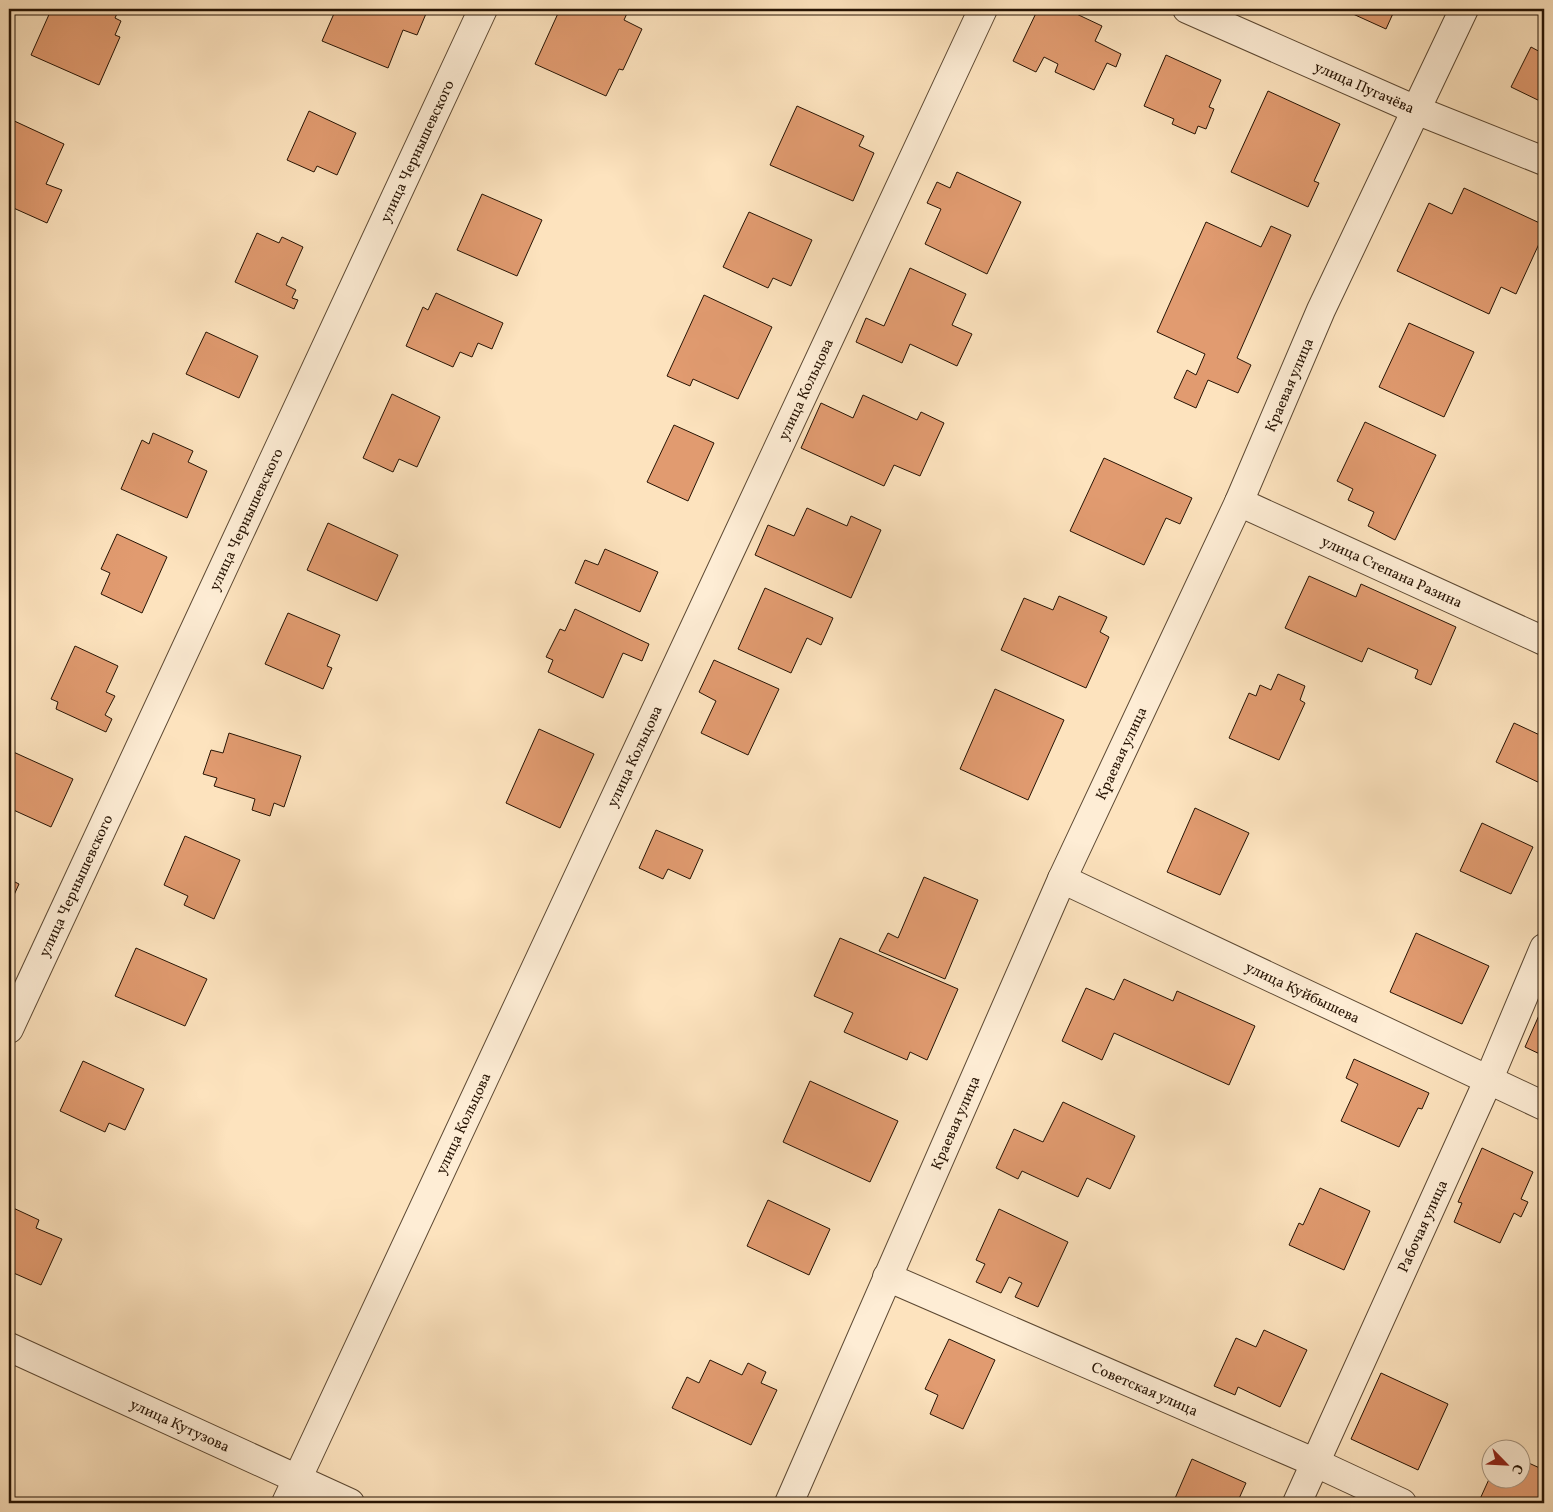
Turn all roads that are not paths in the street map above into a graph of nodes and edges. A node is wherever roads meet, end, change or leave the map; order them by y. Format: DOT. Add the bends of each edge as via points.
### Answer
graph roads {
  1 [pos="482,9"];
  2 [pos="982,9"];
  3 [pos="1187,9"];
  4 [pos="1464,9"];
  5 [pos="1416,110"];
  6 [pos="1544,161"];
  7 [pos="1239,502"];
  8 [pos="1544,641"];
  9 [pos="1062,879"];
  10 [pos="1544,948"];
  11 [pos="9,1029"];
  12 [pos="1488,1081"];
  13 [pos="1544,1106"];
  14 [pos="888,1277"];
  15 [pos="9,1347"];
  16 [pos="1316,1462"];
  17 [pos="297,1479"];
  18 [pos="286,1503"];
  19 [pos="350,1503"];
  20 [pos="789,1503"];
  21 [pos="1298,1503"];
  22 [pos="1402,1503"];
  1 -- 11 [label="street, улица Чернышевского"];
  2 -- 17 [label="street, улица Кольцова"];
  3 -- 5 [label="street, улица Пугачёва"];
  4 -- 5 [label="street, Краевая улица"];
  5 -- 6 [label="street, улица Пугачёва"];
  5 -- 7 [label="street, Краевая улица" via="1322,310"];
  7 -- 8 [label="street, улица Степана Разина"];
  7 -- 9 [label="street, Краевая улица"];
  9 -- 12 [label="street, улица Куйбышева"];
  9 -- 14 [label="street, Краевая улица"];
  10 -- 12 [label="street, Рабочая улица"];
  12 -- 13 [label="street, улица Куйбышева"];
  12 -- 16 [label="street, Рабочая улица"];
  14 -- 16 [label="street, Советская улица"];
  14 -- 20 [label="street, Краевая улица"];
  15 -- 17 [label="street, улица Кутузова"];
  16 -- 21 [label="street, Рабочая улица"];
  16 -- 22 [label="street, Советская улица"];
  17 -- 18 [label="street, улица Кольцова"];
  17 -- 19 [label="street, улица Кутузова"];
}
